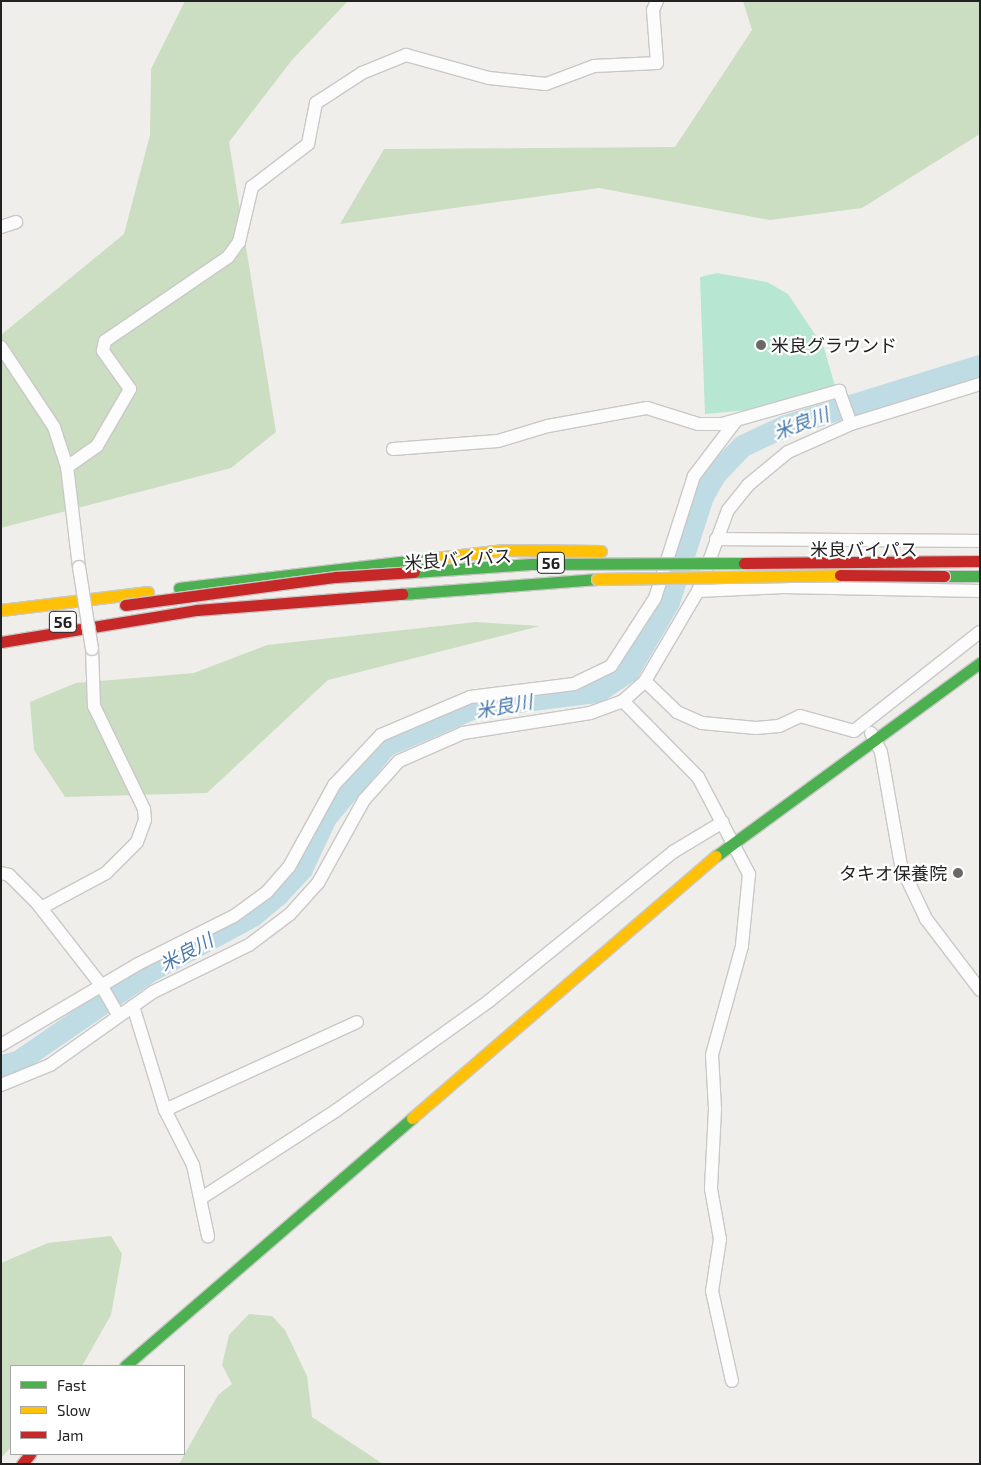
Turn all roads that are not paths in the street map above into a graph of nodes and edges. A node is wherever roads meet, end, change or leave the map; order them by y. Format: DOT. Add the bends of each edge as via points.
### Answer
graph roads {
  1 [pos="657,1"];
  2 [pos="16,222"];
  3 [pos="1,227"];
  4 [pos="1,347"];
  5 [pos="980,384"];
  6 [pos="850,421"];
  7 [pos="736,422"];
  8 [pos="393,449"];
  9 [pos="67,467"];
  10 [pos="716,539"];
  11 [pos="980,541"];
  12 [pos="980,554"];
  13 [pos="980,561"];
  14 [pos="980,567"];
  15 [pos="980,576"];
  16 [pos="976,591"];
  17 [pos="698,592"];
  18 [pos="980,602"];
  19 [pos="125,609"];
  20 [pos="1,610"];
  21 [pos="1,620"];
  22 [pos="980,632"];
  23 [pos="1,633"];
  24 [pos="1,642"];
  25 [pos="980,663"];
  26 [pos="645,681"];
  27 [pos="623,701"];
  28 [pos="866,725"];
  29 [pos="874,738"];
  30 [pos="723,822"];
  31 [pos="733,841"];
  32 [pos="1,874"];
  33 [pos="41,908"];
  34 [pos="102,989"];
  35 [pos="980,990"];
  36 [pos="133,1006"];
  37 [pos="116,1012"];
  38 [pos="357,1022"];
  39 [pos="1,1045"];
  40 [pos="1,1085"];
  41 [pos="165,1110"];
  42 [pos="203,1197"];
  43 [pos="208,1236"];
  44 [pos="127,1365"];
  45 [pos="732,1381"];
  1 -- 9 [label="street" via="654,10 657,64 594,66 546,84 489,78 406,55 362,73 316,103 308,144 252,187 239,242 228,258 105,341 103,351 130,389 97,446"];
  2 -- 3 [label="street"];
  4 -- 9 [label="street" via="54,427"];
  5 -- 6 [label="street"];
  6 -- 7 [label="street" via="839,391"];
  6 -- 10 [label="street" via="788,452 767,467 728,510"];
  7 -- 8 [label="street" via="698,424 647,408 548,426 498,441"];
  7 -- 34 [label="street" via="694,476 655,598 612,666 574,684 470,697 381,735 334,785 289,867 267,892 234,916"];
  9 -- 33 [label="street, bridge" via="92,649 94,706 144,809 143,826 137,842 106,872"];
  10 -- 11 [label="street"];
  10 -- 17 [label="street"];
  12 -- 20 [label="main road" via="503,550 362,564"];
  13 -- 19 [label="main road, 米良バイパス / 56, bridge" via="530,564 336,578"];
  14 -- 19 [label="main road, 米良バイパス / 56, bridge" via="732,566 506,573 341,586"];
  15 -- 24 [label="main road, bridge" via="733,574 597,579 197,610"];
  16 -- 17 [label="street" via="784,588"];
  16 -- 18 [label="street"];
  17 -- 26 [label="street"];
  19 -- 21 [label="main road, 米良バイパス / 56"];
  19 -- 23 [label="main road, 米良バイパス / 56"];
  22 -- 28 [label="street"];
  25 -- 29 [label="main road"];
  26 -- 27 [label="street"];
  26 -- 28 [label="street" via="677,712 714,725 771,727 800,716 854,731"];
  27 -- 30 [label="street" via="682,758 713,799"];
  27 -- 36 [label="street" via="590,713 463,733 400,761 364,800 318,884 290,914 249,945 175,979"];
  28 -- 29 [label="street"];
  29 -- 31 [label="main road"];
  29 -- 35 [label="street" via="881,752 901,866 926,919"];
  30 -- 31 [label="street"];
  30 -- 42 [label="street" via="673,852 489,1000 337,1110"];
  31 -- 44 [label="main road"];
  31 -- 45 [label="street" via="749,874 750,890 737,972 712,1055 716,1109 711,1189 720,1239 712,1291"];
  32 -- 33 [label="street" via="9,874"];
  33 -- 34 [label="street"];
  34 -- 37 [label="street"];
  34 -- 39 [label="street"];
  36 -- 37 [label="street"];
  36 -- 41 [label="street"];
  37 -- 40 [label="street" via="50,1065"];
  38 -- 41 [label="street" via="235,1081"];
  41 -- 42 [label="street" via="193,1165"];
  42 -- 43 [label="street"];
}
